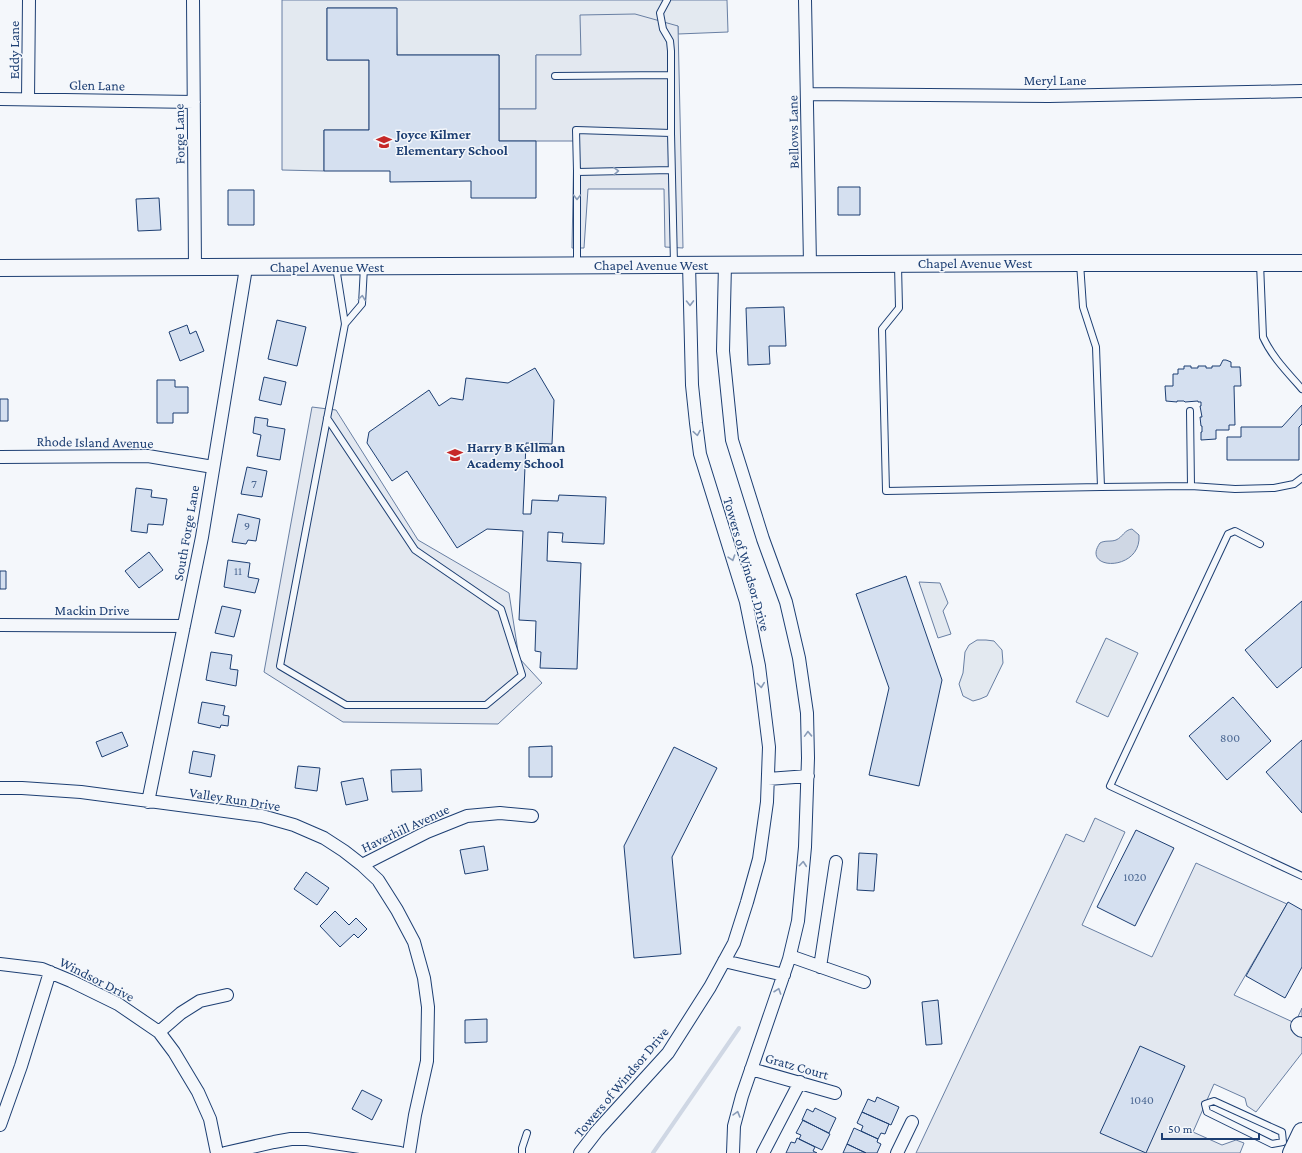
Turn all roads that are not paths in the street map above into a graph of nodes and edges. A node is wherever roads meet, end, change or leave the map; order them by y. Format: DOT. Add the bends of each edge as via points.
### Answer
graph roads {
  1 [pos="29,0"];
  2 [pos="193,0"];
  3 [pos="667,0"];
  4 [pos="805,0"];
  5 [pos="670,75"];
  6 [pos="555,76"];
  7 [pos="1302,91"];
  8 [pos="808,94"];
  9 [pos="0,99"];
  10 [pos="28,99"];
  11 [pos="194,102"];
  12 [pos="671,133"];
  13 [pos="671,170"];
  14 [pos="577,172"];
  15 [pos="1080,262"];
  16 [pos="898,263"];
  17 [pos="1260,263"];
  18 [pos="1302,263"];
  19 [pos="682,264"];
  20 [pos="725,264"];
  21 [pos="810,264"];
  22 [pos="577,265"];
  23 [pos="336,267"];
  24 [pos="364,267"];
  25 [pos="0,268"];
  26 [pos="195,268"];
  27 [pos="246,268"];
  28 [pos="345,324"];
  29 [pos="1302,389"];
  30 [pos="1190,411"];
  31 [pos="327,418"];
  32 [pos="0,457"];
  33 [pos="213,467"];
  34 [pos="1302,478"];
  35 [pos="1191,486"];
  36 [pos="1101,488"];
  37 [pos="1260,544"];
  38 [pos="0,625"];
  39 [pos="184,626"];
  40 [pos="808,776"];
  41 [pos="768,779"];
  42 [pos="0,788"];
  43 [pos="148,802"];
  44 [pos="532,816"];
  45 [pos="836,862"];
  46 [pos="362,865"];
  47 [pos="1302,876"];
  48 [pos="790,956"];
  49 [pos="724,962"];
  50 [pos="0,964"];
  51 [pos="820,967"];
  52 [pos="50,972"];
  53 [pos="784,975"];
  54 [pos="864,982"];
  55 [pos="227,995"];
  56 [pos="159,1032"];
  57 [pos="751,1069"];
  58 [pos="800,1082"];
  59 [pos="835,1093"];
  60 [pos="912,1122"];
  61 [pos="0,1125"];
  62 [pos="527,1133"];
  63 [pos="1296,1142"];
  64 [pos="217,1153"];
  65 [pos="225,1153"];
  66 [pos="400,1153"];
  67 [pos="409,1153"];
  68 [pos="522,1153"];
  69 [pos="580,1153"];
  70 [pos="733,1153"];
  71 [pos="763,1153"];
  72 [pos="897,1153"];
  1 -- 10 [label="street, Eddy Lane"];
  2 -- 11 [label="street, Forge Lane"];
  3 -- 5 [label="lane" via="660,13 663,29 670,42"];
  4 -- 8 [label="street, Bellows Lane"];
  5 -- 6 [label="lane"];
  5 -- 12 [label="lane"];
  7 -- 8 [label="street, Meryl Lane" via="1049,96"];
  8 -- 21 [label="street, Bellows Lane"];
  9 -- 10 [label="street, Glen Lane"];
  10 -- 11 [label="street, Glen Lane"];
  11 -- 26 [label="street, Forge Lane"];
  12 -- 13 [label="lane"];
  12 -- 14 [label="lane" via="576,130"];
  14 -- 13 [label="lane, one-way"];
  13 -- 19 [label="lane"];
  14 -- 22 [label="lane, one-way"];
  15 -- 16 [label="main road, Chapel Avenue West"];
  15 -- 17 [label="main road, Chapel Avenue West"];
  15 -- 36 [label="lane" via="1083,307 1096,347"];
  16 -- 21 [label="main road, Chapel Avenue West"];
  16 -- 36 [label="lane" via="898,308 882,329 886,491"];
  17 -- 18 [label="main road, Chapel Avenue West"];
  17 -- 29 [label="lane" via="1264,337 1268,348"];
  19 -- 20 [label="main road, Chapel Avenue West"];
  19 -- 22 [label="main road, Chapel Avenue West"];
  19 -- 41 [label="street, Towers of Windsor Drive, one-way" via="700,454 746,602 759,666 769,747"];
  20 -- 21 [label="main road, Chapel Avenue West"];
  40 -- 20 [label="street, Towers of Windsor Drive, one-way" via="807,713 799,658 786,602 732,440 723,351"];
  22 -- 24 [label="main road, Chapel Avenue West"];
  23 -- 24 [label="main road, Chapel Avenue West"];
  23 -- 27 [label="main road, Chapel Avenue West"];
  23 -- 28 [label="lane"];
  28 -- 24 [label="lane, one-way" via="362,304"];
  25 -- 26 [label="main road, Chapel Avenue West"];
  26 -- 27 [label="main road, Chapel Avenue West"];
  27 -- 33 [label="street, South Forge Lane"];
  28 -- 31 [label="lane"];
  30 -- 35 [label="lane"];
  31 -- 31 [label="lane" via="280,666 346,705 486,705 522,675 501,609 415,550"];
  32 -- 33 [label="street, Rhode Island Avenue" via="148,456"];
  33 -- 39 [label="street, South Forge Lane"];
  34 -- 35 [label="lane" via="1294,484 1274,488"];
  35 -- 36 [label="lane"];
  37 -- 47 [label="lane" via="1235,531 1228,534 1110,786"];
  38 -- 39 [label="street, Mackin Drive"];
  39 -- 43 [label="street, South Forge Lane"];
  40 -- 41 [label="street"];
  48 -- 40 [label="street, Towers of Windsor Drive, one-way" via="798,921"];
  41 -- 49 [label="street, Towers of Windsor Drive" via="759,859 734,943"];
  42 -- 43 [label="street, Valley Run Drive" via="81,792"];
  43 -- 46 [label="street, Valley Run Drive" via="262,816 294,825 324,838"];
  44 -- 46 [label="street, Haverhill Avenue" via="500,813 467,816 427,832"];
  45 -- 51 [label="street"];
  46 -- 67 [label="street, Valley Run Drive" via="378,880 397,910 414,942 424,978 428,1007 427,1061"];
  48 -- 51 [label="street"];
  48 -- 53 [label="street, Towers of Windsor Drive"];
  49 -- 53 [label="street"];
  49 -- 69 [label="street, Towers of Windsor Drive" via="668,1053"];
  50 -- 52 [label="street, Windsor Drive"];
  51 -- 54 [label="street"];
  52 -- 56 [label="street, Windsor Drive" via="118,1004"];
  52 -- 61 [label="street"];
  57 -- 53 [label="street, Towers of Windsor Drive, one-way"];
  55 -- 56 [label="street" via="200,1001"];
  56 -- 64 [label="street, Windsor Drive" via="198,1092 210,1119"];
  57 -- 58 [label="street, Gratz Court"];
  70 -- 57 [label="street, Towers of Windsor Drive, one-way" via="734,1126"];
  58 -- 59 [label="street, Gratz Court"];
  58 -- 71 [label="street"];
  60 -- 72 [label="street"];
  62 -- 68 [label="lane"];
  63 -- 63 [label="lane" via="1282,1132 1214,1101 1205,1104 1207,1112 1272,1144"];
  65 -- 66 [label="street" via="291,1139 307,1139"];
}
